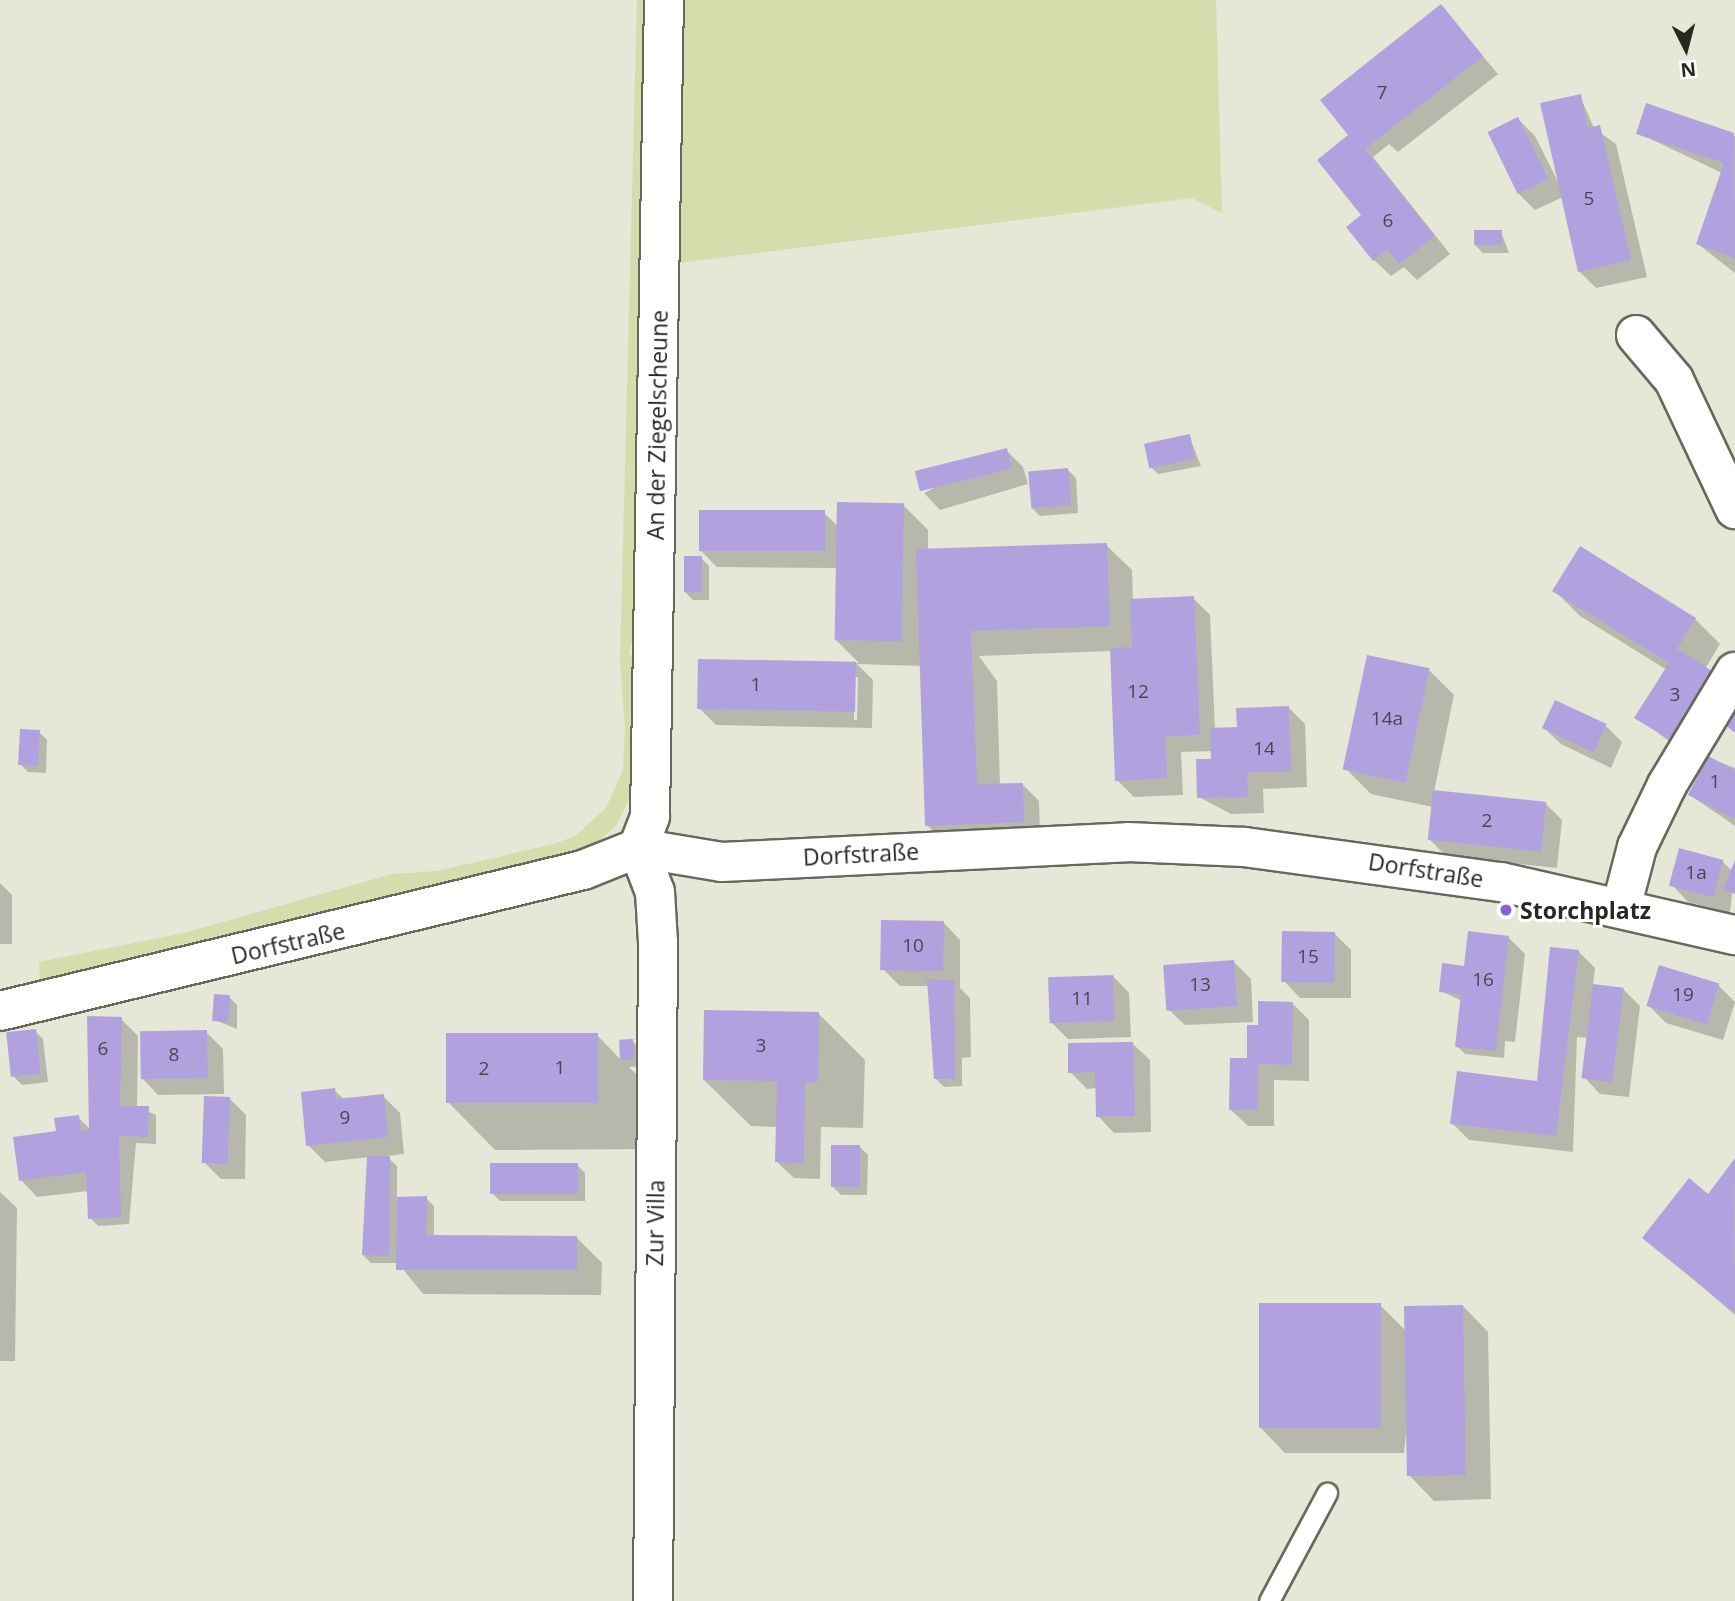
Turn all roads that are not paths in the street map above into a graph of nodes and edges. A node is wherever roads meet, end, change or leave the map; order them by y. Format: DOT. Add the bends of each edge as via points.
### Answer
graph roads {
  1 [pos="664,0"];
  2 [pos="1636,335"];
  3 [pos="1735,509"];
  4 [pos="1735,672"];
  5 [pos="638,848"];
  6 [pos="1621,908"];
  7 [pos="1735,935"];
  8 [pos="0,1010"];
  9 [pos="1326,1493"];
  10 [pos="653,1601"];
  11 [pos="1269,1601"];
  1 -- 5 [label="street, An der Ziegelscheune" via="650,816"];
  2 -- 3 [label="street" via="1674,380"];
  4 -- 6 [label="street" via="1667,785 1637,847"];
  5 -- 6 [label="street, Dorfstraße" via="722,862 1128,842 1244,846 1501,882"];
  5 -- 8 [label="street, Dorfstraße" via="569,873"];
  5 -- 10 [label="street, Zur Villa" via="654,892 658,942"];
  6 -- 7 [label="street, Dorfstraße"];
  9 -- 11 [label="lane"];
}
